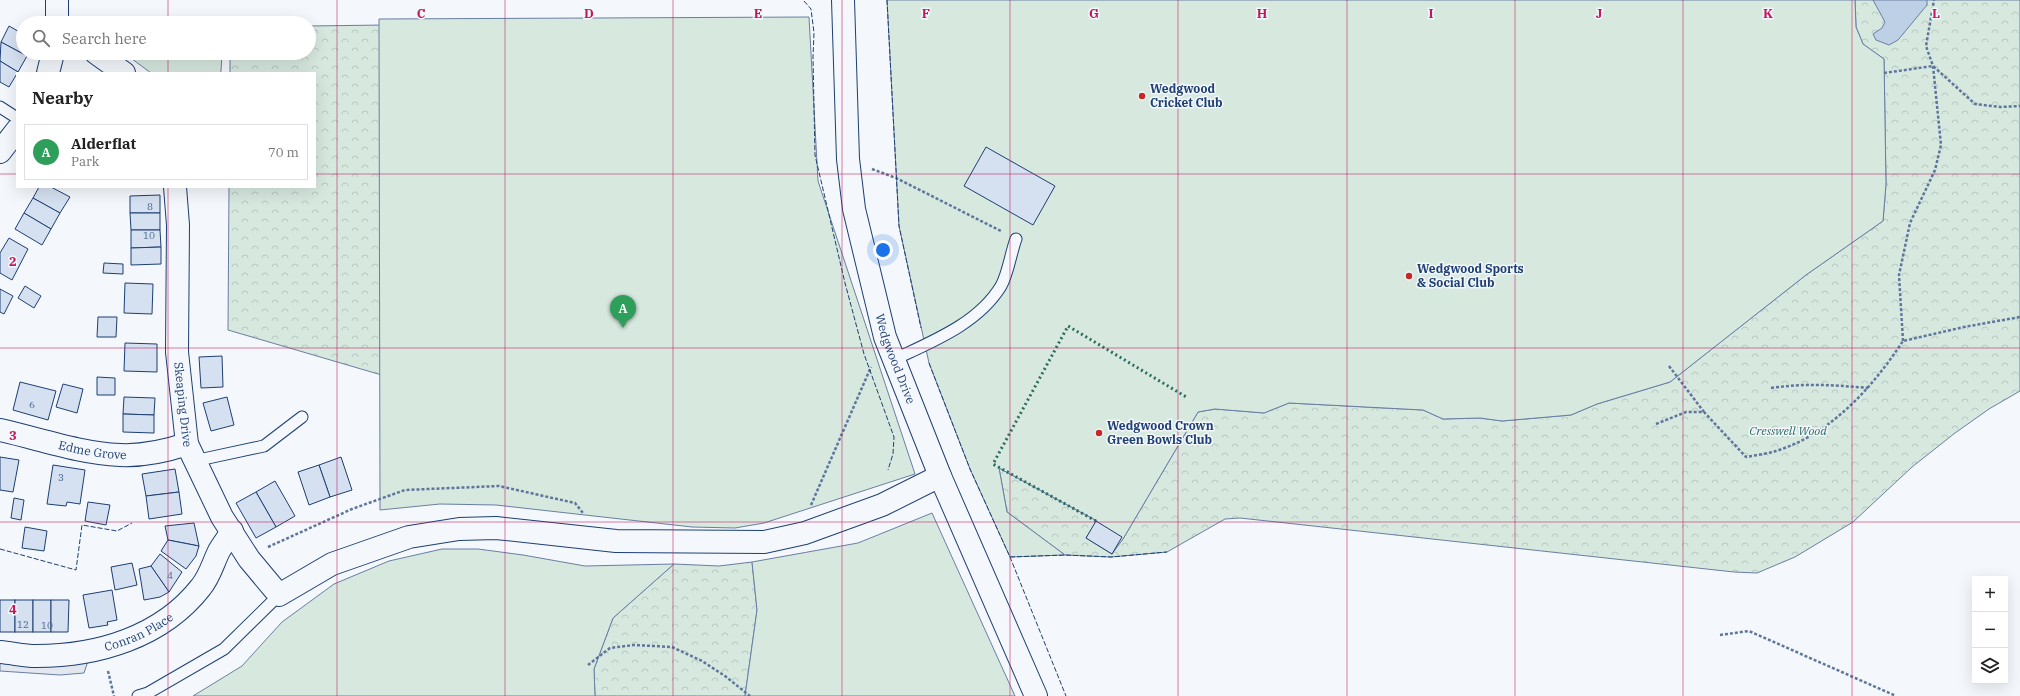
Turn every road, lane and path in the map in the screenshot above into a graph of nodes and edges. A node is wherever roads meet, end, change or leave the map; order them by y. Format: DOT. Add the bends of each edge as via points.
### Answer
graph roads {
  1 [pos="57,0"];
  2 [pos="843,0"];
  3 [pos="1934,0"];
  4 [pos="57,16"];
  5 [pos="51,60"];
  6 [pos="106,60"];
  7 [pos="1933,66"];
  8 [pos="48,72"];
  9 [pos="123,72"];
  10 [pos="1884,73"];
  11 [pos="2020,106"];
  12 [pos="0,107"];
  13 [pos="16,117"];
  14 [pos="16,131"];
  15 [pos="0,152"];
  16 [pos="848,159"];
  17 [pos="175,188"];
  18 [pos="1016,239"];
  19 [pos="2020,317"];
  20 [pos="884,337"];
  21 [pos="1903,341"];
  22 [pos="893,360"];
  23 [pos="1669,366"];
  24 [pos="1772,388"];
  25 [pos="1868,388"];
  26 [pos="1704,412"];
  27 [pos="302,417"];
  28 [pos="1656,424"];
  29 [pos="0,430"];
  30 [pos="190,453"];
  31 [pos="940,476"];
  32 [pos="232,531"];
  33 [pos="798,534"];
  34 [pos="590,538"];
  35 [pos="248,556"];
  36 [pos="280,595"];
  37 [pos="1720,635"];
  38 [pos="0,652"];
  39 [pos="588,665"];
  40 [pos="138,696"];
  41 [pos="750,696"];
  42 [pos="1036,696"];
  43 [pos="1896,696"];
  1 -- 4 [label="street"];
  2 -- 16 [label="street, Wedgwood Drive"];
  3 -- 7 [label="path" via="1926,46"];
  5 -- 8 [label="street"];
  6 -- 9 [label="street"];
  7 -- 10 [label="path"];
  7 -- 11 [label="path" via="1974,104"];
  7 -- 21 [label="path" via="1941,145 1935,170 1910,223 1900,275"];
  12 -- 13 [label="lane"];
  14 -- 15 [label="street"];
  16 -- 18 [label="path" via="896,178"];
  16 -- 20 [label="street, Wedgwood Drive" via="854,209"];
  17 -- 30 [label="street, Skeaping Drive" via="178,225 177,352"];
  18 -- 22 [label="lane" via="1001,286 978,314 946,335"];
  19 -- 21 [label="path"];
  20 -- 22 [label="street, Wedgwood Drive"];
  20 -- 33 [label="path"];
  21 -- 25 [label="path"];
  22 -- 31 [label="street, Wedgwood Drive"];
  23 -- 26 [label="path"];
  24 -- 25 [label="path" via="1824,384"];
  25 -- 26 [label="path" via="1836,419 1807,438 1776,451 1746,457"];
  26 -- 28 [label="path" via="1686,412"];
  27 -- 30 [label="lane" via="264,446"];
  29 -- 30 [label="street, Edme Grove" via="56,445 122,455 165,451"];
  30 -- 32 [label="street, Skeaping Drive" via="222,517"];
  31 -- 33 [label="street" via="882,505"];
  31 -- 42 [label="street, Wedgwood Drive"];
  32 -- 35 [label="street, Skeaping Drive"];
  32 -- 38 [label="street, Conran Place" via="219,550 202,586 180,610 149,632 123,643 63,655 35,656"];
  33 -- 34 [label="street" via="764,542 616,541"];
  34 -- 35 [label="path" via="590,523 575,503 499,486 405,490 352,509"];
  34 -- 36 [label="street" via="496,528 459,529 409,537 332,564"];
  35 -- 36 [label="street, Skeaping Drive"];
  36 -- 40 [label="lane" via="224,649 148,693"];
  37 -- 43 [label="path" via="1749,631"];
  39 -- 41 [label="path" via="610,648 634,645 672,648 702,661"];
}
